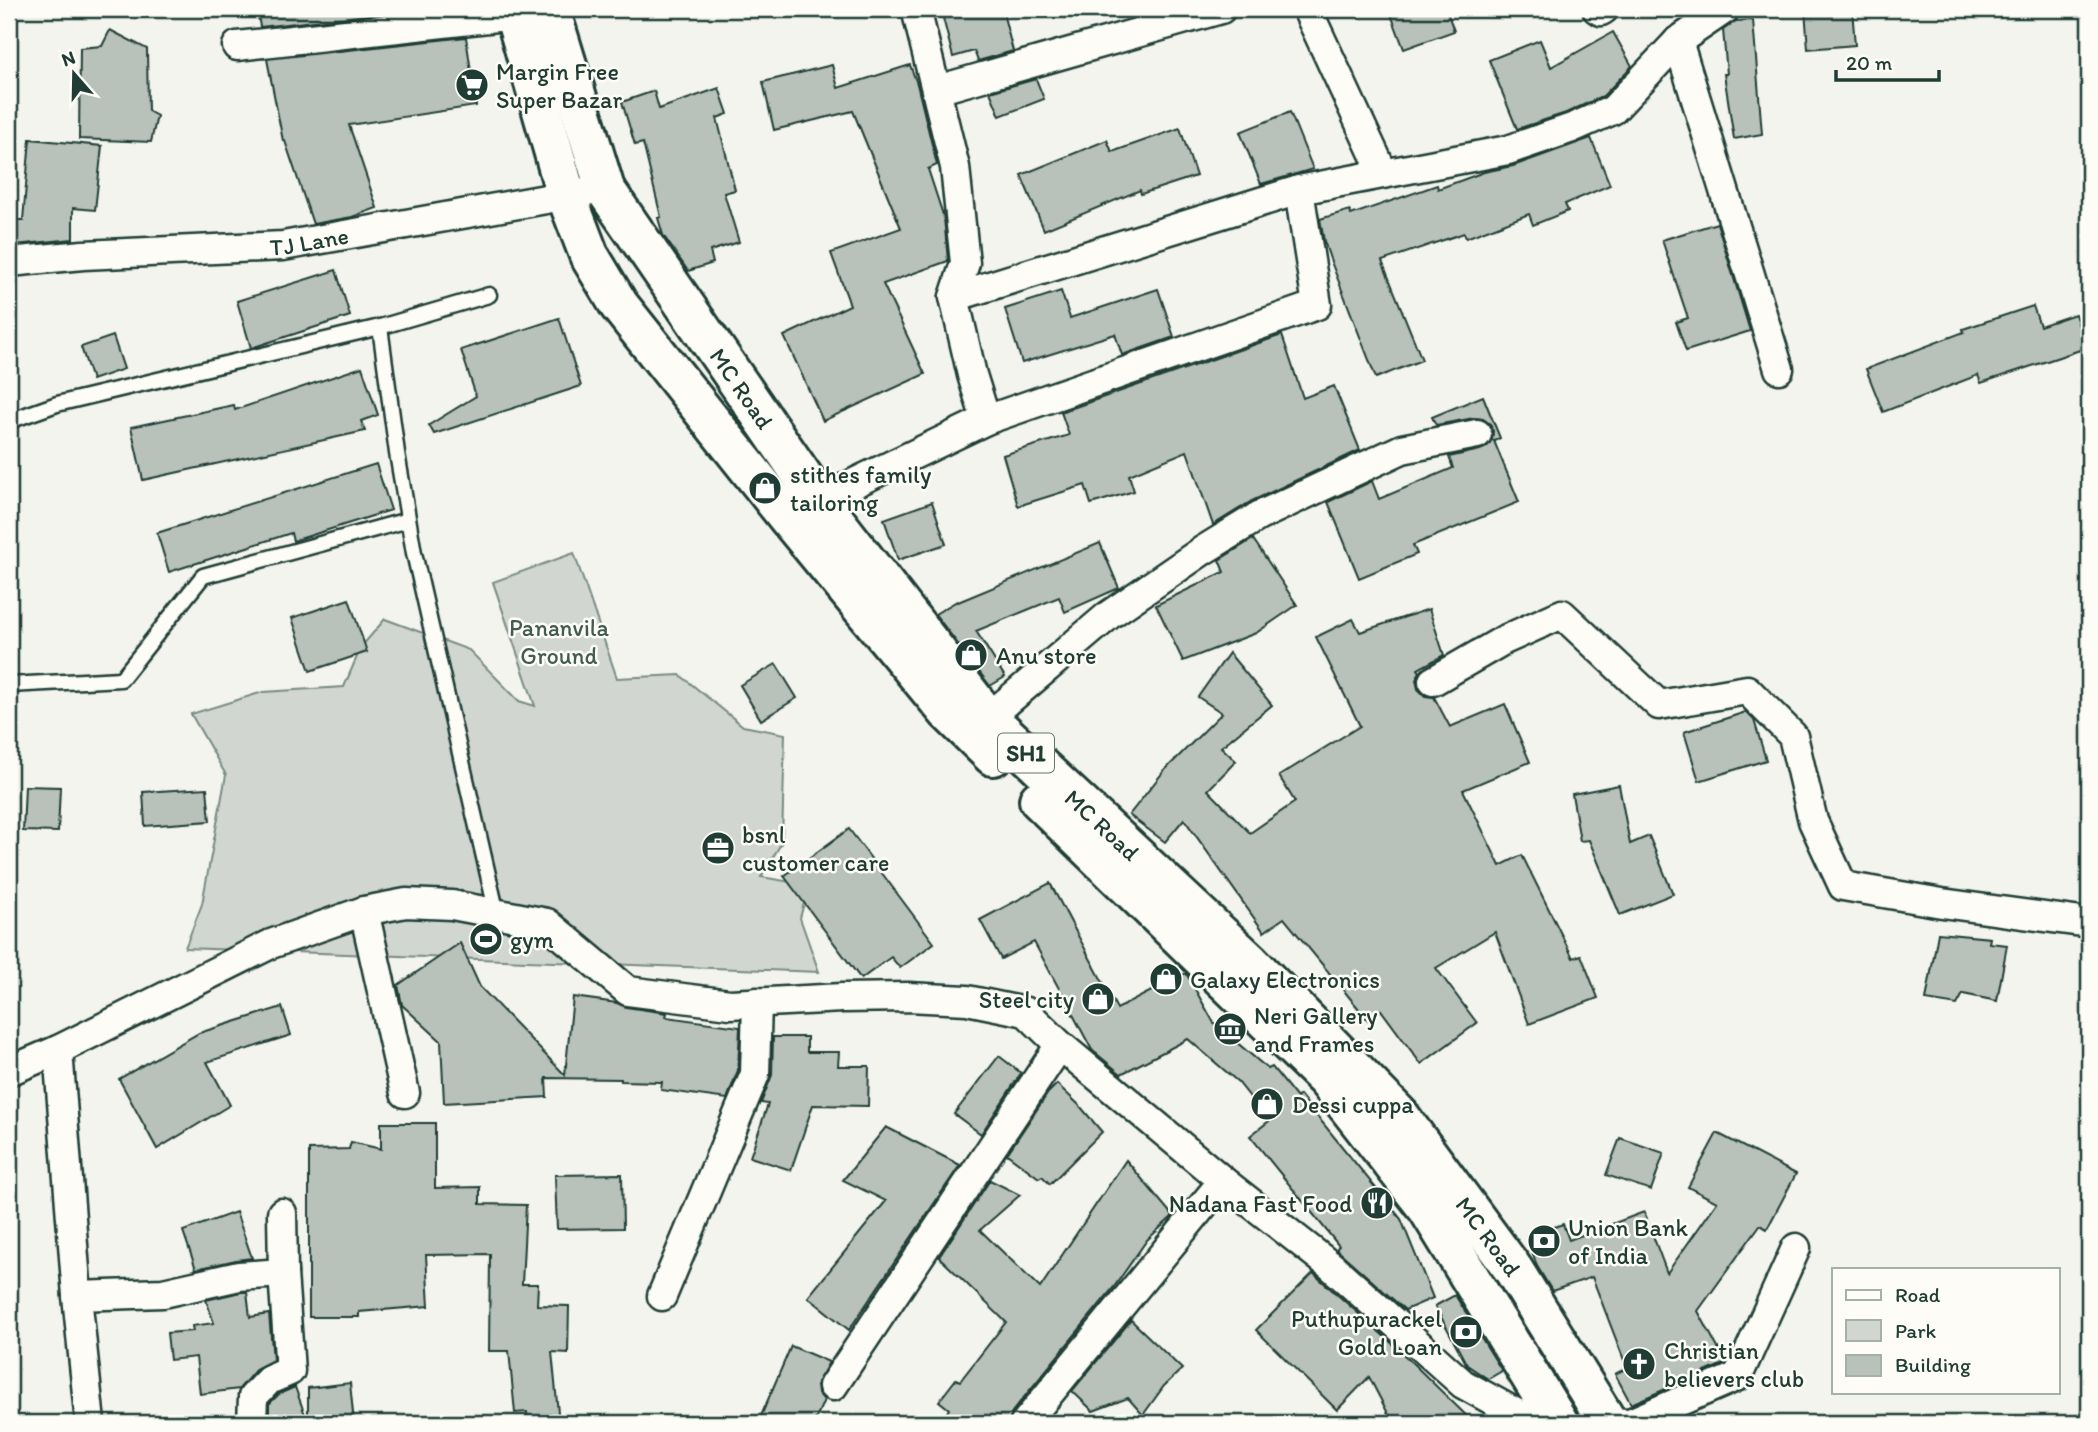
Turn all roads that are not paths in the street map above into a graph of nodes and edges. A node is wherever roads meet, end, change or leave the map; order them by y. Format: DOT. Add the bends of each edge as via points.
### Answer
graph roads {
  1 [pos="916,9"];
  2 [pos="1221,9"];
  3 [pos="1307,9"];
  4 [pos="1597,9"];
  5 [pos="1604,9"];
  6 [pos="1725,9"];
  7 [pos="526,11"];
  8 [pos="1678,41"];
  9 [pos="237,46"];
  10 [pos="937,90"];
  11 [pos="1383,173"];
  12 [pos="605,189"];
  13 [pos="1299,190"];
  14 [pos="566,195"];
  15 [pos="9,262"];
  16 [pos="489,295"];
  17 [pos="954,297"];
  18 [pos="380,327"];
  19 [pos="1779,369"];
  20 [pos="986,420"];
  21 [pos="9,421"];
  22 [pos="1477,434"];
  23 [pos="819,500"];
  24 [pos="408,520"];
  25 [pos="1433,681"];
  26 [pos="9,685"];
  27 [pos="988,718"];
  28 [pos="364,911"];
  29 [pos="497,914"];
  30 [pos="2089,923"];
  31 [pos="757,1002"];
  32 [pos="1060,1045"];
  33 [pos="58,1050"];
  34 [pos="9,1071"];
  35 [pos="405,1094"];
  36 [pos="1223,1181"];
  37 [pos="282,1213"];
  38 [pos="1796,1248"];
  39 [pos="283,1273"];
  40 [pos="78,1296"];
  41 [pos="663,1296"];
  42 [pos="832,1386"];
  43 [pos="90,1423"];
  44 [pos="252,1423"];
  45 [pos="1026,1423"];
  46 [pos="1534,1423"];
  47 [pos="1559,1423"];
  48 [pos="1607,1423"];
  1 -- 10 [label="street"];
  2 -- 10 [label="street"];
  3 -- 11 [label="street"];
  4 -- 5 [label="street"];
  6 -- 8 [label="street"];
  7 -- 9 [label="street"];
  7 -- 12 [label="main road, MC Road / SH1"];
  7 -- 14 [label="main road, MC Road / SH1"];
  8 -- 11 [label="street" via="1613,110 1508,150"];
  8 -- 19 [label="street"];
  10 -- 17 [label="street" via="955,167 965,263"];
  11 -- 13 [label="street"];
  12 -- 14 [label="street, TJ Lane"];
  12 -- 23 [label="main road, MC Road / SH1"];
  13 -- 17 [label="street"];
  13 -- 20 [label="street" via="1317,305"];
  14 -- 15 [label="street, TJ Lane" via="283,246"];
  14 -- 47 [label="main road, MC Road / SH1" via="589,255 619,305 948,712 1327,1080 1428,1209"];
  16 -- 18 [label="lane"];
  17 -- 20 [label="street"];
  18 -- 21 [label="lane" via="57,404"];
  18 -- 24 [label="lane"];
  20 -- 23 [label="street"];
  22 -- 27 [label="street" via="1402,449 1259,516 1109,615"];
  23 -- 27 [label="main road, MC Road / SH1"];
  24 -- 26 [label="lane" via="203,576 121,679"];
  24 -- 29 [label="lane"];
  25 -- 30 [label="street" via="1504,640 1562,614 1659,705 1747,690 1793,736 1813,821 1843,886"];
  27 -- 48 [label="main road, MC Road / SH1" via="1250,962 1400,1116 1513,1269"];
  28 -- 29 [label="street" via="406,903 452,905"];
  28 -- 33 [label="street" via="271,944"];
  28 -- 35 [label="street"];
  29 -- 31 [label="street" via="547,923 628,991 730,1004"];
  31 -- 32 [label="street" via="908,997 967,1000 1026,1012"];
  31 -- 41 [label="street" via="755,1073"];
  32 -- 36 [label="street"];
  32 -- 42 [label="street"];
  33 -- 34 [label="street"];
  33 -- 40 [label="street"];
  36 -- 45 [label="street"];
  36 -- 46 [label="street" via="1331,1266 1463,1384"];
  37 -- 39 [label="street"];
  38 -- 48 [label="street" via="1738,1376 1630,1423"];
  39 -- 40 [label="street" via="239,1276 163,1293"];
  39 -- 44 [label="street" via="290,1371 269,1380 253,1397"];
  40 -- 43 [label="street"];
}
